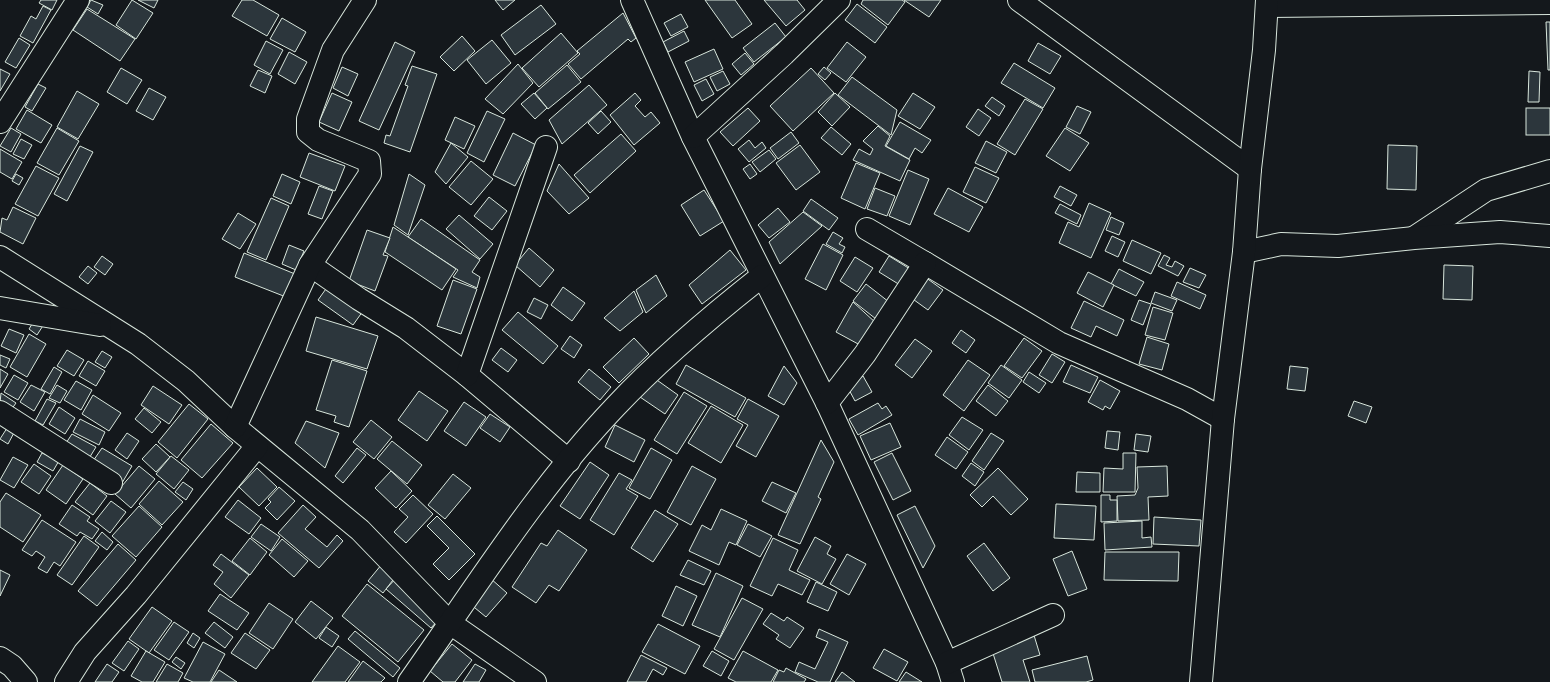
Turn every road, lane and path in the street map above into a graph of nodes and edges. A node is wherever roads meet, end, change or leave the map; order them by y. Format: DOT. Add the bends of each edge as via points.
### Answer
graph roads {
  1 [pos="78,0"];
  2 [pos="365,0"];
  3 [pos="632,0"];
  4 [pos="839,0"];
  5 [pos="1020,0"];
  6 [pos="1550,2"];
  7 [pos="1267,3"];
  8 [pos="0,122"];
  9 [pos="693,137"];
  10 [pos="546,147"];
  11 [pos="1250,169"];
  12 [pos="1550,171"];
  13 [pos="867,230"];
  14 [pos="1550,236"];
  15 [pos="1414,238"];
  16 [pos="1244,252"];
  17 [pos="0,257"];
  18 [pos="925,263"];
  19 [pos="310,265"];
  20 [pos="762,276"];
  21 [pos="0,308"];
  22 [pos="111,327"];
  23 [pos="467,375"];
  24 [pos="827,403"];
  25 [pos="0,412"];
  26 [pos="1223,419"];
  27 [pos="235,427"];
  28 [pos="257,446"];
  29 [pos="569,461"];
  30 [pos="111,484"];
  31 [pos="1053,616"];
  32 [pos="450,624"];
  33 [pos="0,658"];
  34 [pos="950,673"];
  35 [pos="26,682"];
  36 [pos="66,682"];
  37 [pos="409,682"];
  38 [pos="535,682"];
  39 [pos="1201,682"];
  1 -- 8 [label="street"];
  2 -- 19 [label="street" via="333,50 308,119 308,132 318,140 369,161 370,174"];
  3 -- 9 [label="street"];
  4 -- 9 [label="street"];
  5 -- 11 [label="street"];
  6 -- 7 [label="street"];
  7 -- 11 [label="street"];
  9 -- 20 [label="street"];
  10 -- 23 [label="street"];
  11 -- 16 [label="street"];
  12 -- 15 [label="street" via="1486,190"];
  13 -- 18 [label="street"];
  14 -- 15 [label="street" via="1500,232"];
  15 -- 16 [label="street" via="1338,246 1281,244"];
  16 -- 26 [label="street"];
  17 -- 22 [label="street"];
  18 -- 24 [label="street" via="865,354"];
  18 -- 26 [label="street" via="1059,343 1187,399"];
  19 -- 23 [label="street" via="406,328"];
  19 -- 27 [label="street"];
  20 -- 24 [label="street"];
  20 -- 29 [label="street" via="702,323 648,374"];
  21 -- 22 [label="street"];
  22 -- 27 [label="street" via="186,381"];
  23 -- 29 [label="street"];
  24 -- 34 [label="street"];
  25 -- 30 [label="street"];
  26 -- 39 [label="street"];
  27 -- 28 [label="street"];
  28 -- 32 [label="street" via="360,530"];
  28 -- 36 [label="street" via="136,595 85,652"];
  29 -- 32 [label="street"];
  31 -- 34 [label="street"];
  32 -- 37 [label="street"];
  32 -- 38 [label="street"];
  33 -- 35 [label="street"];
}
